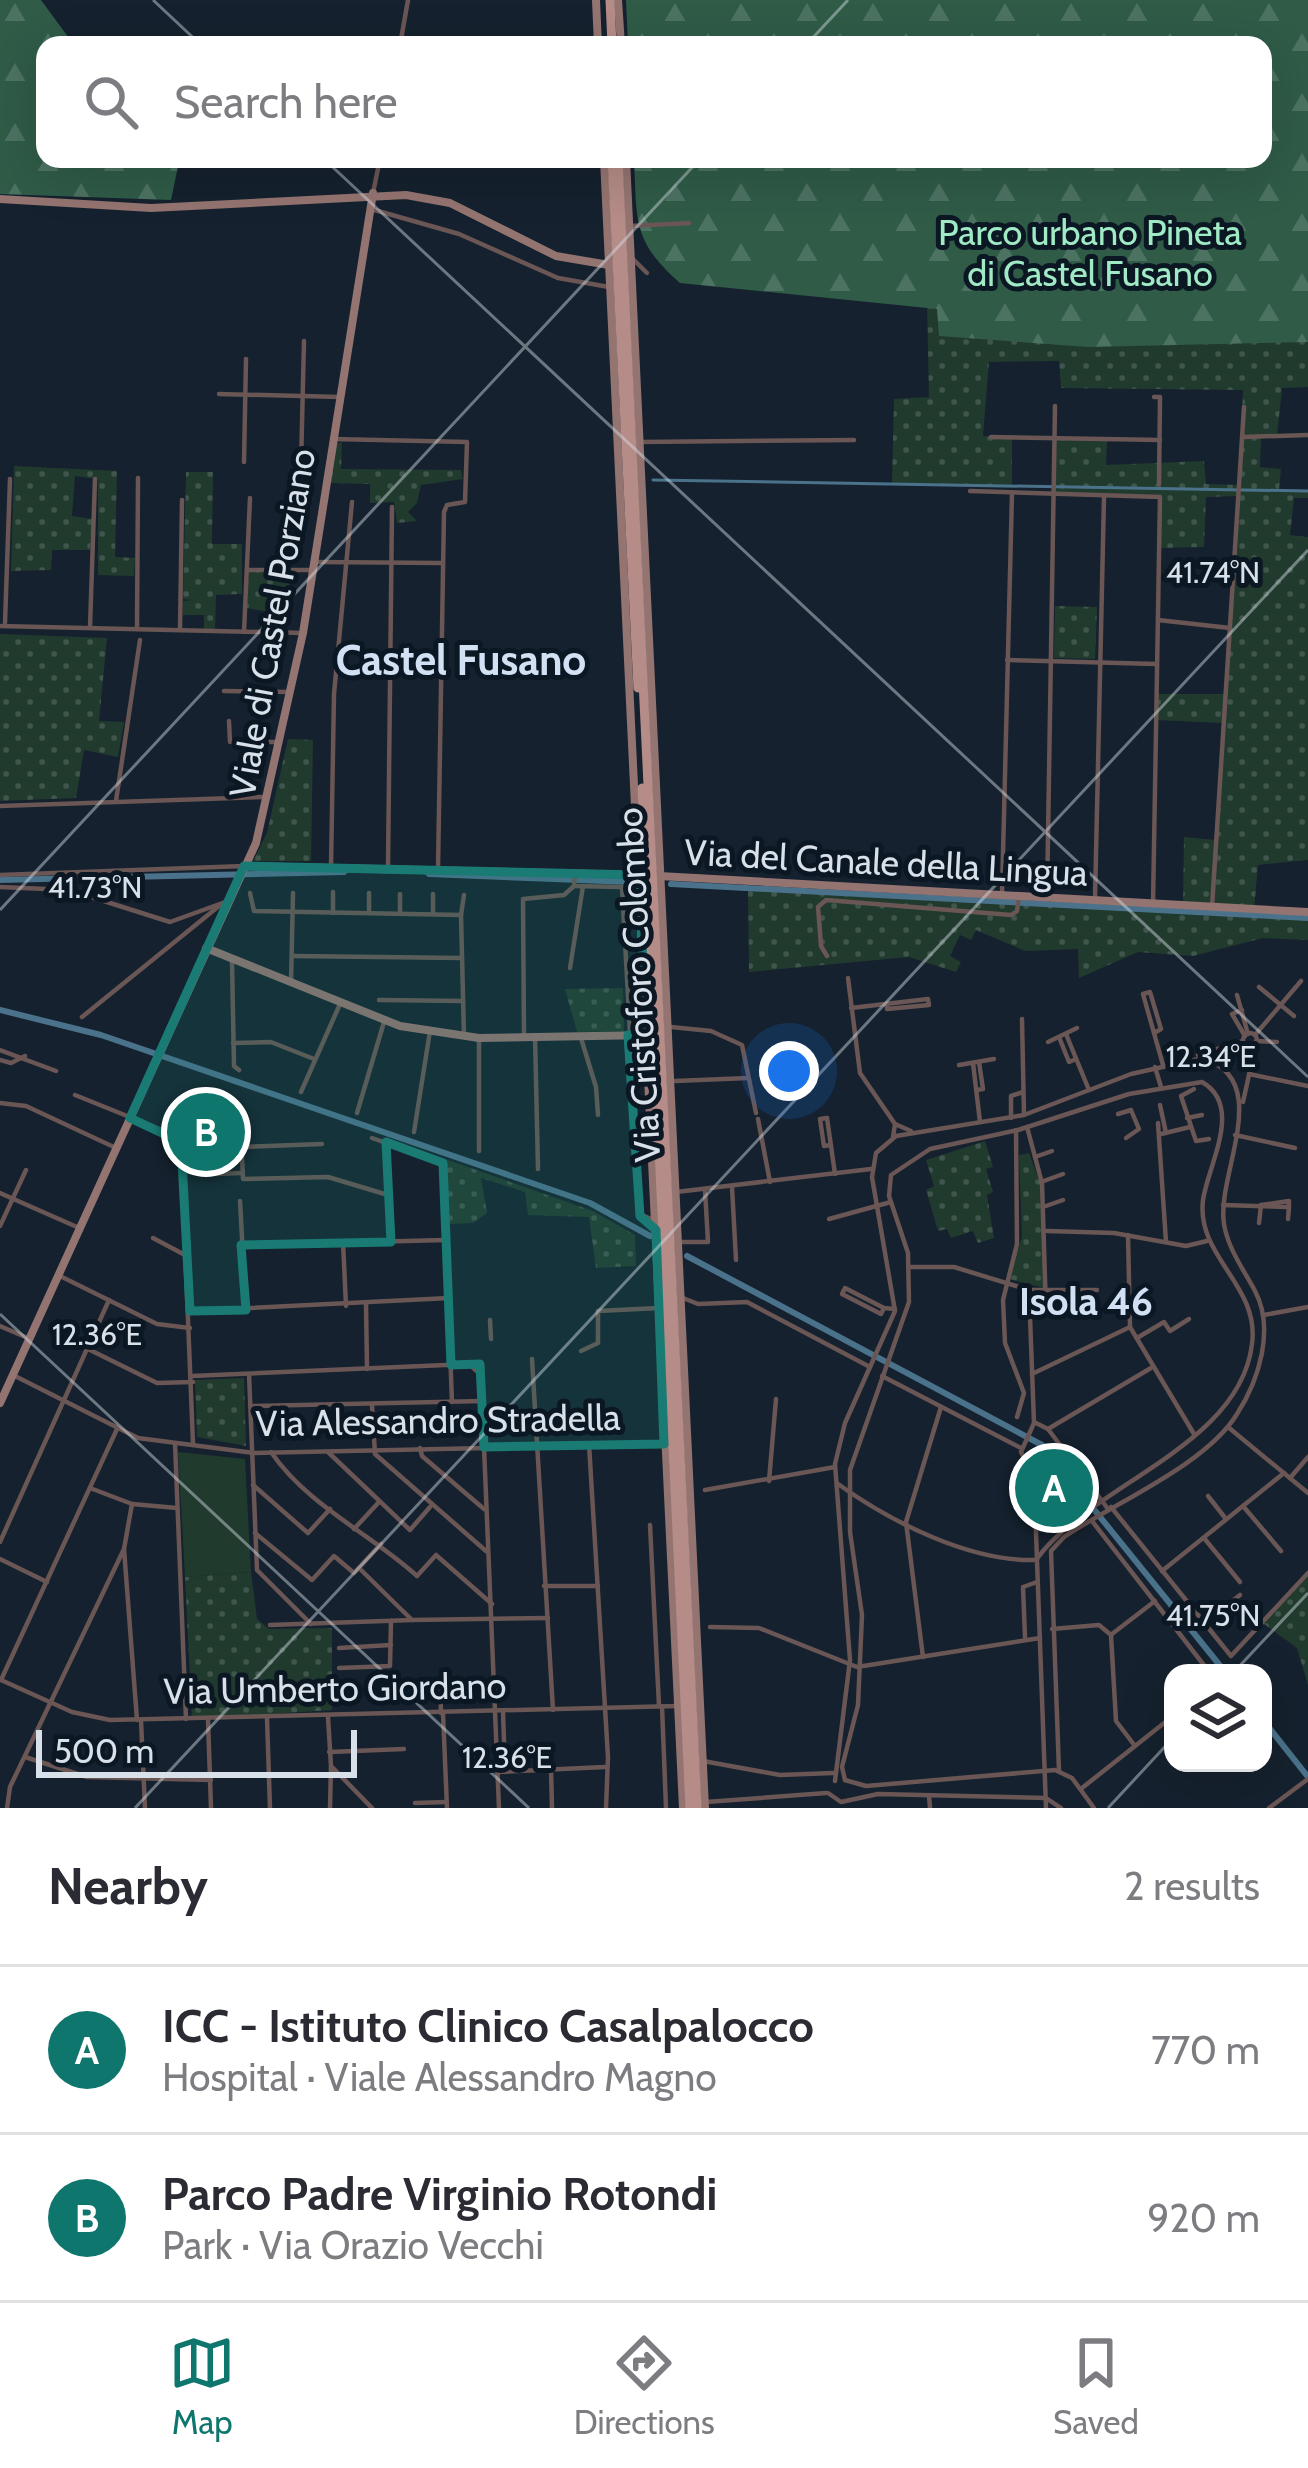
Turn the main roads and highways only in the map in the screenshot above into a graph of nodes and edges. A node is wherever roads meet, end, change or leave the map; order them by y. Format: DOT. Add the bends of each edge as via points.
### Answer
graph roads {
  1 [pos="607,0"];
  2 [pos="609,36"];
  3 [pos="615,168"];
  4 [pos="620,269"];
  5 [pos="627,466"];
  6 [pos="620,478"];
  7 [pos="650,875"];
  8 [pos="659,1033"];
  9 [pos="695,1804"];
  1 -- 2 [label="main road"];
  3 -- 4 [label="main road, Via Cristoforo Colombo"];
  4 -- 5 [label="main road, Via Cristoforo Colombo"];
  4 -- 7 [label="main road, Via Cristoforo Colombo" via="633,381"];
  5 -- 6 [label="main road"];
  5 -- 7 [label="main road, Via Cristoforo Colombo" via="638,776"];
  7 -- 8 [label="main road, Via Cristoforo Colombo"];
  7 -- 8 [label="main road, Via Cristoforo Colombo"];
  8 -- 9 [label="main road, Via Cristoforo Colombo"];
  8 -- 9 [label="main road, Via Cristoforo Colombo" via="658,1223 680,1695"];
}
